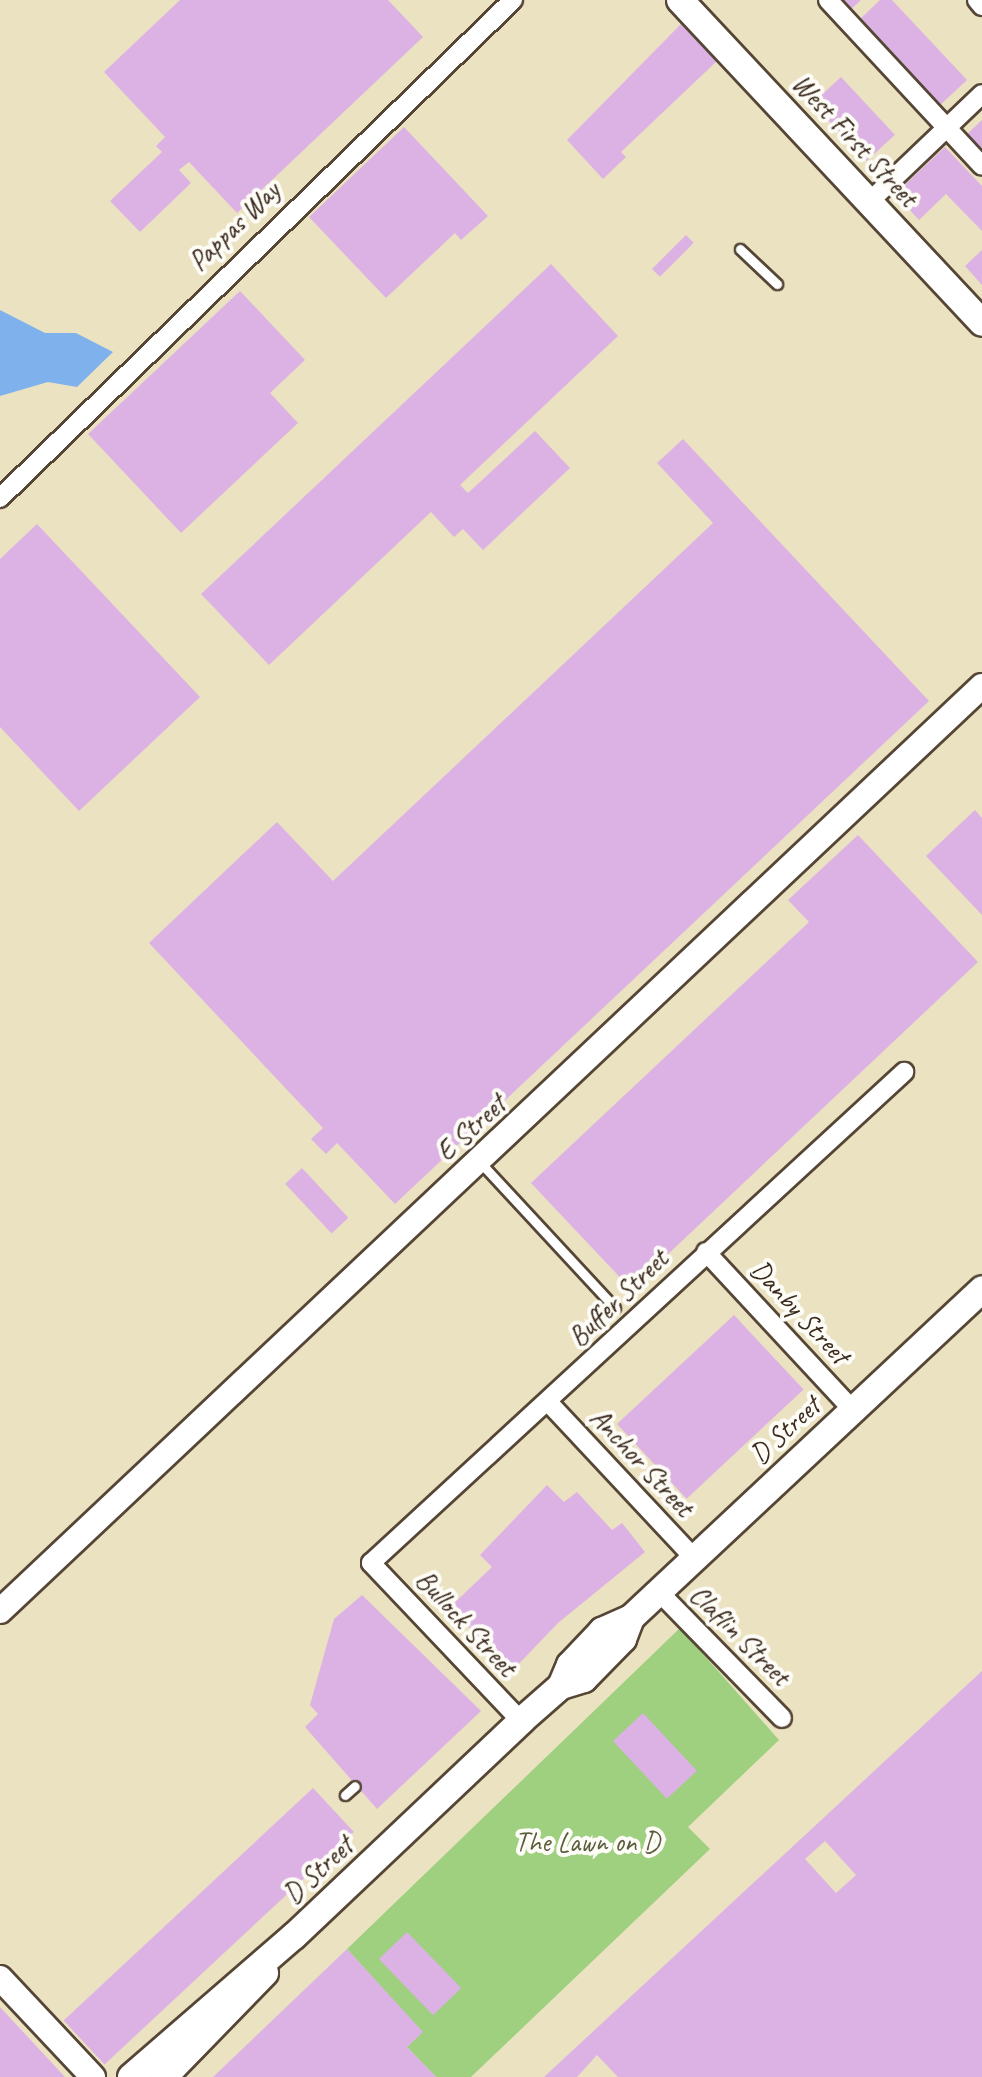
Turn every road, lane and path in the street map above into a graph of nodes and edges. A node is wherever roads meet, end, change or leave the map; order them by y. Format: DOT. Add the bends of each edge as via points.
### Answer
graph roads {
  1 [pos="513,0"];
  2 [pos="680,0"];
  3 [pos="828,0"];
  4 [pos="977,0"];
  5 [pos="982,6"];
  6 [pos="982,94"];
  7 [pos="947,127"];
  8 [pos="982,166"];
  9 [pos="869,202"];
  10 [pos="740,249"];
  11 [pos="777,284"];
  12 [pos="982,323"];
  13 [pos="0,498"];
  14 [pos="982,686"];
  15 [pos="904,1072"];
  16 [pos="479,1161"];
  17 [pos="706,1252"];
  18 [pos="982,1289"];
  19 [pos="615,1308"];
  20 [pos="549,1403"];
  21 [pos="853,1410"];
  22 [pos="695,1559"];
  23 [pos="371,1563"];
  24 [pos="659,1592"];
  25 [pos="0,1611"];
  26 [pos="782,1718"];
  27 [pos="521,1721"];
  28 [pos="355,1786"];
  29 [pos="345,1795"];
  30 [pos="294,1936"];
  31 [pos="0,1978"];
  32 [pos="93,2077"];
  33 [pos="131,2077"];
  34 [pos="164,2077"];
  1 -- 13 [label="street, Pappas Way"];
  2 -- 9 [label="main road, West First Street"];
  3 -- 7 [label="street"];
  4 -- 5 [label="street"];
  6 -- 7 [label="street"];
  7 -- 8 [label="street"];
  7 -- 9 [label="street"];
  9 -- 12 [label="main road, West First Street"];
  10 -- 11 [label="lane"];
  14 -- 16 [label="street, E Street"];
  15 -- 17 [label="street, Buffer Street"];
  16 -- 19 [label="lane"];
  16 -- 25 [label="street, E Street"];
  17 -- 20 [label="street, Buffer Street"];
  17 -- 21 [label="street, Danby Street"];
  18 -- 21 [label="main road, D Street"];
  20 -- 22 [label="street, Anchor Street"];
  20 -- 23 [label="street, Buffer Street"];
  21 -- 22 [label="main road, D Street"];
  22 -- 24 [label="main road, D Street"];
  23 -- 27 [label="street, Bullock Street"];
  24 -- 26 [label="street, Claflin Street"];
  24 -- 27 [label="main road, D Street" via="631,1618 602,1631 570,1665 561,1686"];
  27 -- 30 [label="main road, D Street"];
  28 -- 29 [label="lane"];
  30 -- 33 [label="main road, D Street"];
  30 -- 34 [label="main road, D Street" via="234,2010"];
  31 -- 32 [label="street"];
}
